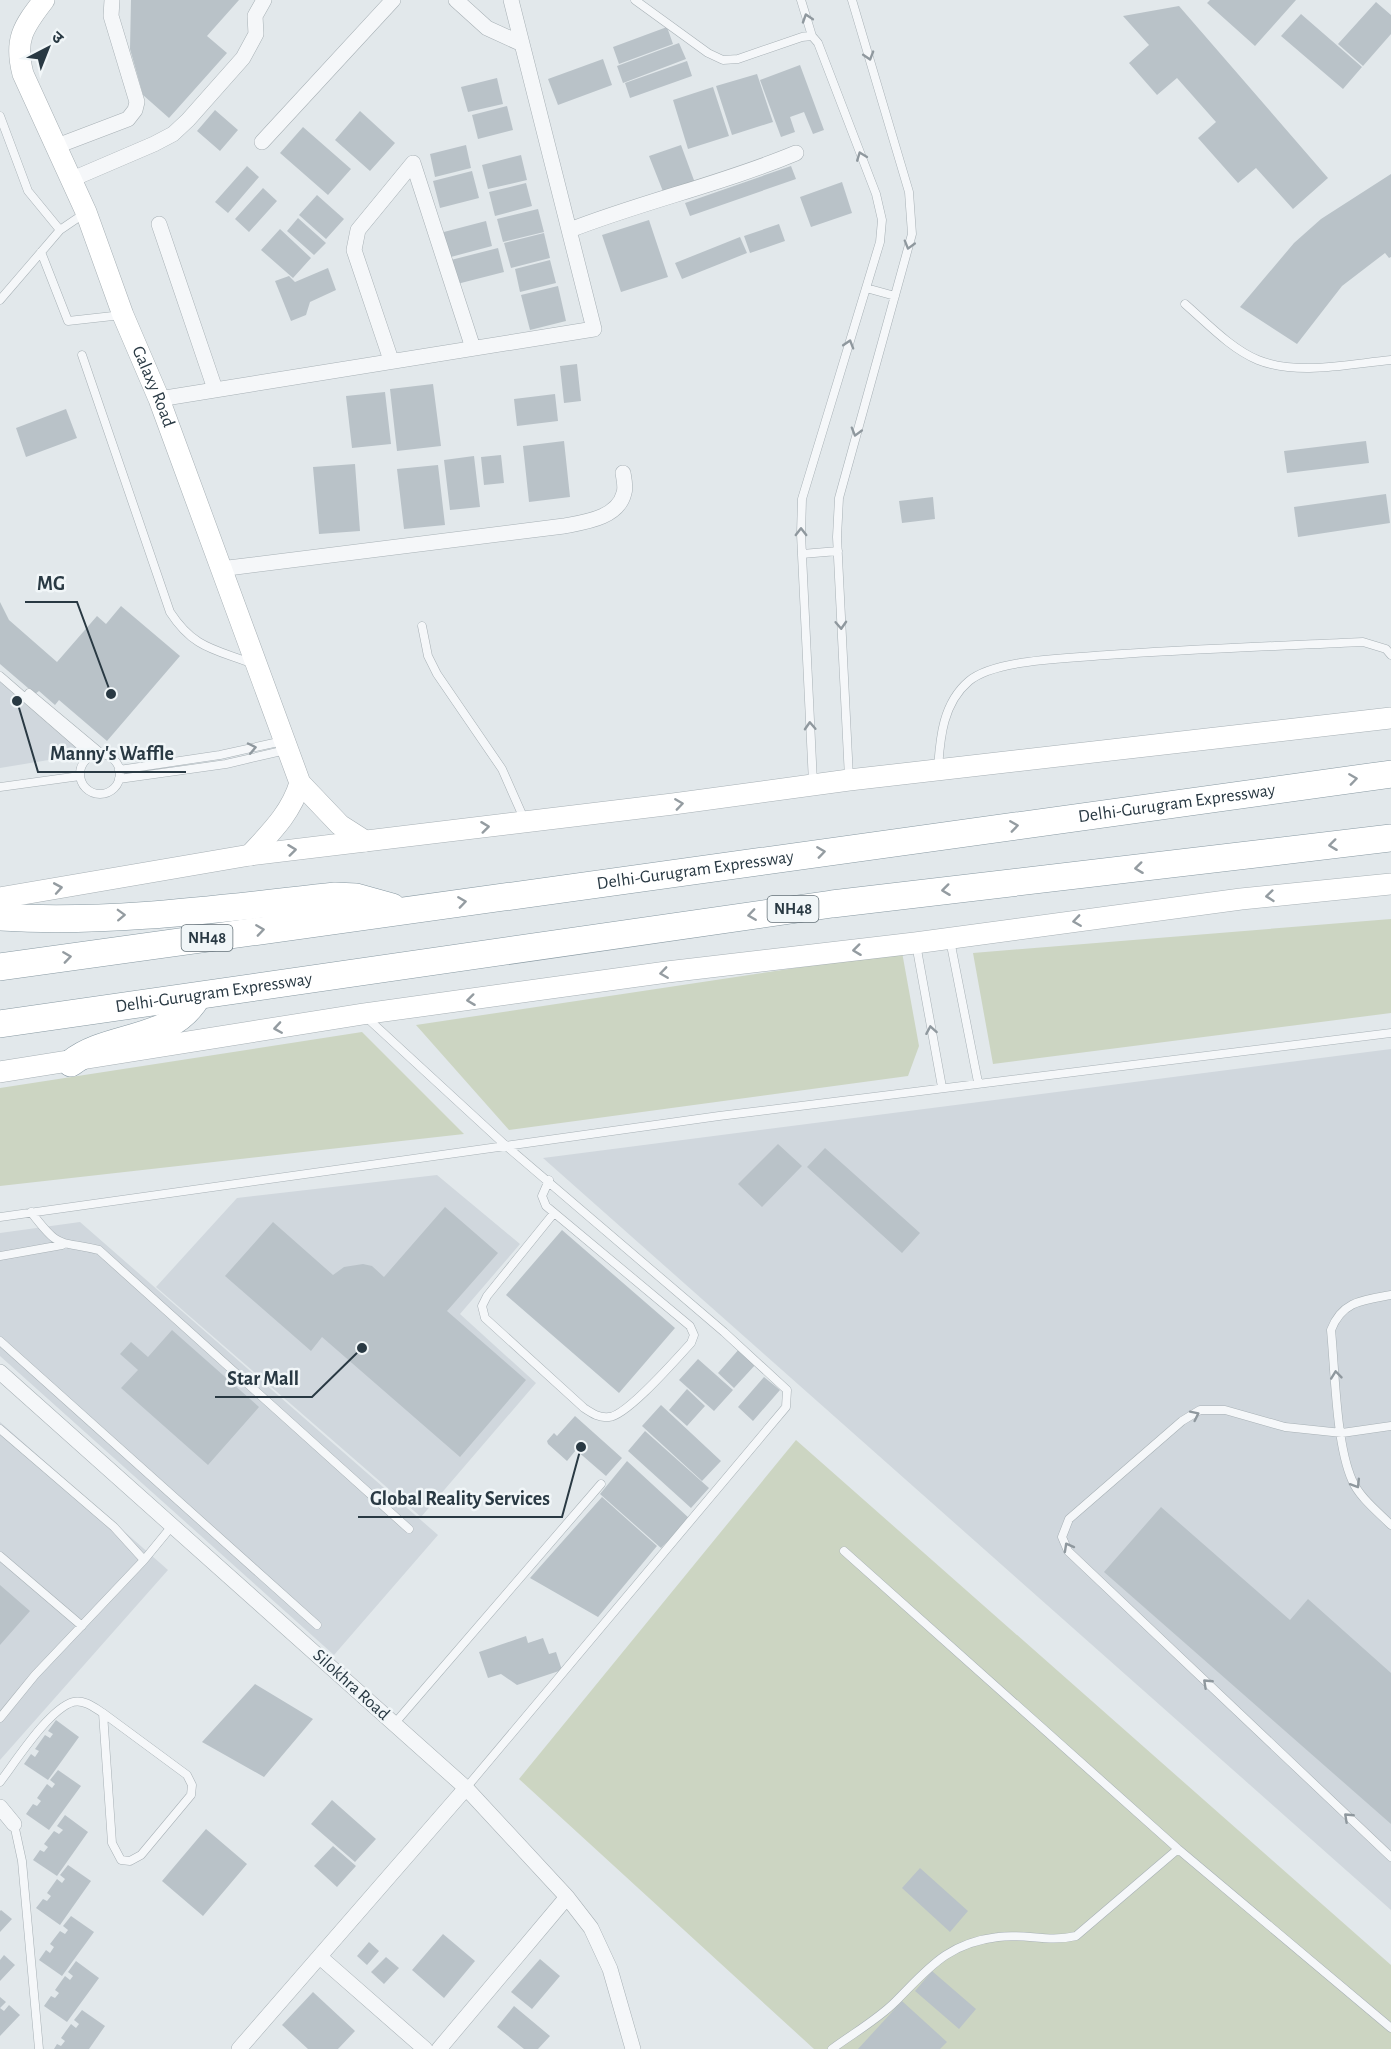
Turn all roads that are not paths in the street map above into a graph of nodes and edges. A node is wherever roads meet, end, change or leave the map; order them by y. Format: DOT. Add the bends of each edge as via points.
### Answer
graph roads {
  1 [pos="44,0"];
  2 [pos="112,0"];
  3 [pos="264,0"];
  4 [pos="393,0"];
  5 [pos="456,0"];
  6 [pos="511,0"];
  7 [pos="635,0"];
  8 [pos="801,0"];
  9 [pos="852,0"];
  10 [pos="812,36"];
  11 [pos="522,44"];
  12 [pos="8,53"];
  13 [pos="0,116"];
  14 [pos="262,142"];
  15 [pos="57,146"];
  16 [pos="796,153"];
  17 [pos="70,180"];
  18 [pos="86,212"];
  19 [pos="159,224"];
  20 [pos="60,230"];
  21 [pos="570,230"];
  22 [pos="41,252"];
  23 [pos="866,288"];
  24 [pos="895,296"];
  25 [pos="0,300"];
  26 [pos="1185,304"];
  27 [pos="123,315"];
  28 [pos="473,348"];
  29 [pos="82,355"];
  30 [pos="391,360"];
  31 [pos="1391,360"];
  32 [pos="215,389"];
  33 [pos="159,399"];
  34 [pos="623,473"];
  35 [pos="838,551"];
  36 [pos="802,554"];
  37 [pos="220,569"];
  38 [pos="422,626"];
  39 [pos="1391,655"];
  40 [pos="256,665"];
  41 [pos="0,676"];
  42 [pos="29,693"];
  43 [pos="1391,718"];
  44 [pos="286,745"];
  45 [pos="102,754"];
  46 [pos="92,756"];
  47 [pos="119,770"];
  48 [pos="938,771"];
  49 [pos="1391,774"];
  50 [pos="80,776"];
  51 [pos="119,779"];
  52 [pos="849,780"];
  53 [pos="300,783"];
  54 [pos="813,785"];
  55 [pos="0,787"];
  56 [pos="525,822"];
  57 [pos="1391,838"];
  58 [pos="365,841"];
  59 [pos="250,855"];
  60 [pos="1391,884"];
  61 [pos="0,898"];
  62 [pos="404,910"];
  63 [pos="0,917"];
  64 [pos="950,938"];
  65 [pos="915,943"];
  66 [pos="5,966"];
  67 [pos="197,997"];
  68 [pos="363,1014"];
  69 [pos="9,1023"];
  70 [pos="1391,1033"];
  71 [pos="70,1063"];
  72 [pos="0,1072"];
  73 [pos="978,1082"];
  74 [pos="942,1088"];
  75 [pos="504,1144"];
  76 [pos="549,1180"];
  77 [pos="31,1212"];
  78 [pos="554,1213"];
  79 [pos="0,1217"];
  80 [pos="62,1245"];
  81 [pos="0,1256"];
  82 [pos="1391,1295"];
  83 [pos="0,1341"];
  84 [pos="0,1372"];
  85 [pos="1391,1426"];
  86 [pos="0,1428"];
  87 [pos="1342,1433"];
  88 [pos="601,1484"];
  89 [pos="1391,1524"];
  90 [pos="172,1526"];
  91 [pos="409,1529"];
  92 [pos="844,1551"];
  93 [pos="0,1556"];
  94 [pos="144,1560"];
  95 [pos="317,1625"];
  96 [pos="82,1626"];
  97 [pos="104,1713"];
  98 [pos="0,1718"];
  99 [pos="394,1723"];
  100 [pos="0,1782"];
  101 [pos="466,1788"];
  102 [pos="0,1807"];
  103 [pos="14,1824"];
  104 [pos="1178,1849"];
  105 [pos="1391,1857"];
  106 [pos="567,1897"];
  107 [pos="320,1957"];
  108 [pos="1391,2028"];
  109 [pos="39,2049"];
  110 [pos="238,2049"];
  111 [pos="425,2049"];
  112 [pos="439,2049"];
  113 [pos="633,2049"];
  114 [pos="832,2049"];
  1 -- 12 [label="main road, Galaxy Road"];
  2 -- 15 [label="street" via="111,16 137,102 135,110 128,119"];
  3 -- 17 [label="street" via="255,16 256,34 251,45 173,134"];
  4 -- 14 [label="street"];
  5 -- 11 [label="street" via="488,28"];
  6 -- 11 [label="street"];
  7 -- 10 [label="lane" via="723,60"];
  10 -- 8 [label="lane, one-way"];
  9 -- 24 [label="lane, one-way" via="909,192 912,234"];
  23 -- 10 [label="lane, one-way" via="880,242 882,220 876,194"];
  11 -- 21 [label="street"];
  12 -- 15 [label="main road, Galaxy Road" via="23,74"];
  13 -- 20 [label="lane" via="28,191"];
  15 -- 17 [label="main road, Galaxy Road"];
  16 -- 21 [label="street"];
  17 -- 18 [label="main road, Galaxy Road"];
  18 -- 20 [label="lane"];
  18 -- 27 [label="main road, Galaxy Road"];
  19 -- 32 [label="street"];
  20 -- 22 [label="lane"];
  21 -- 28 [label="street" via="594,329"];
  22 -- 25 [label="lane"];
  22 -- 27 [label="lane" via="68,321"];
  23 -- 24 [label="lane"];
  36 -- 23 [label="lane, one-way" via="802,499"];
  24 -- 35 [label="lane, one-way" via="839,498"];
  26 -- 31 [label="lane" via="1257,360 1288,368"];
  27 -- 33 [label="main road, Galaxy Road"];
  28 -- 30 [label="street"];
  28 -- 30 [label="street" via="413,163 354,240"];
  29 -- 40 [label="lane" via="170,612 195,642"];
  30 -- 32 [label="street"];
  32 -- 33 [label="street"];
  33 -- 37 [label="main road, Galaxy Road"];
  34 -- 37 [label="street" via="624,493 601,518 564,526"];
  35 -- 36 [label="lane"];
  35 -- 52 [label="lane, one-way"];
  54 -- 36 [label="lane, one-way"];
  37 -- 40 [label="main road, Galaxy Road"];
  38 -- 56 [label="lane" via="428,656 437,674 502,769"];
  39 -- 48 [label="lane" via="1386,649 1363,642 1038,660 993,670 971,679 954,695 940,738"];
  40 -- 44 [label="main road, Galaxy Road"];
  41 -- 46 [label="lane"];
  42 -- 45 [label="lane"];
  43 -- 48 [label="main road"];
  47 -- 44 [label="lane, one-way"];
  44 -- 51 [label="lane" via="226,764"];
  44 -- 53 [label="main road, Galaxy Road"];
  45 -- 46 [label="lane"];
  45 -- 47 [label="lane" via="114,760"];
  46 -- 50 [label="lane" via="83,764"];
  47 -- 51 [label="lane"];
  48 -- 52 [label="main road"];
  62 -- 49 [label="highway, Delhi-Gurugram Expressway / NH48, one-way"];
  50 -- 51 [label="lane" via="86,788 98,794 111,791"];
  50 -- 55 [label="lane"];
  52 -- 54 [label="main road"];
  53 -- 58 [label="main road, Galaxy Road" via="340,825"];
  53 -- 59 [label="main road" via="284,818"];
  56 -- 54 [label="main road, one-way"];
  58 -- 56 [label="main road, one-way"];
  57 -- 67 [label="highway, Delhi-Gurugram Expressway / NH48, one-way" via="832,903"];
  59 -- 58 [label="main road, one-way"];
  61 -- 59 [label="main road, one-way"];
  60 -- 64 [label="main road, one-way" via="1241,899"];
  63 -- 62 [label="highway, one-way" via="196,912 335,896 356,897"];
  66 -- 62 [label="highway, Delhi-Gurugram Expressway / NH48, one-way"];
  64 -- 65 [label="main road"];
  64 -- 73 [label="lane"];
  65 -- 68 [label="main road, one-way"];
  74 -- 65 [label="lane, one-way"];
  67 -- 69 [label="highway, Delhi-Gurugram Expressway / NH48"];
  67 -- 71 [label="highway" via="189,1011 165,1028 86,1051"];
  68 -- 71 [label="main road, one-way"];
  68 -- 75 [label="lane"];
  70 -- 73 [label="lane"];
  71 -- 72 [label="main road"];
  73 -- 74 [label="lane"];
  74 -- 75 [label="lane"];
  75 -- 76 [label="lane"];
  75 -- 77 [label="lane"];
  76 -- 78 [label="lane" via="542,1196"];
  76 -- 101 [label="lane" via="774,1376 788,1390 786,1407"];
  77 -- 79 [label="lane"];
  77 -- 80 [label="lane"];
  78 -- 78 [label="lane" via="690,1326 694,1335 691,1343 642,1393 612,1417 598,1417 584,1408 485,1318 482,1306 488,1296"];
  80 -- 81 [label="lane"];
  80 -- 91 [label="lane" via="99,1250"];
  87 -- 82 [label="lane, one-way" via="1331,1330 1337,1313 1352,1304"];
  83 -- 95 [label="lane"];
  84 -- 90 [label="street, Silokhra Road"];
  85 -- 87 [label="lane"];
  86 -- 94 [label="lane" via="114,1527"];
  87 -- 89 [label="lane, one-way" via="1352,1482"];
  105 -- 87 [label="lane, one-way" via="1068,1551 1062,1537 1069,1519 1182,1421 1200,1410 1225,1410 1285,1427"];
  88 -- 99 [label="lane"];
  90 -- 94 [label="lane"];
  90 -- 99 [label="street, Silokhra Road"];
  92 -- 104 [label="lane"];
  93 -- 96 [label="lane"];
  94 -- 96 [label="lane"];
  96 -- 98 [label="lane"];
  97 -- 97 [label="lane" via="187,1775 192,1785 191,1795 141,1855 130,1861 121,1860 112,1843"];
  97 -- 100 [label="lane" via="88,1703 75,1702 57,1711"];
  99 -- 101 [label="street, Silokhra Road"];
  101 -- 106 [label="street, Silokhra Road"];
  101 -- 107 [label="street"];
  102 -- 103 [label="street"];
  103 -- 109 [label="lane" via="22,1861"];
  104 -- 108 [label="lane"];
  104 -- 114 [label="lane" via="1076,1936 1057,1941 999,1936 969,1943 944,1955 894,2003"];
  106 -- 112 [label="street"];
  106 -- 113 [label="street, Silokhra Road" via="591,1928 610,1969"];
  107 -- 110 [label="street"];
  107 -- 111 [label="street"];
}
